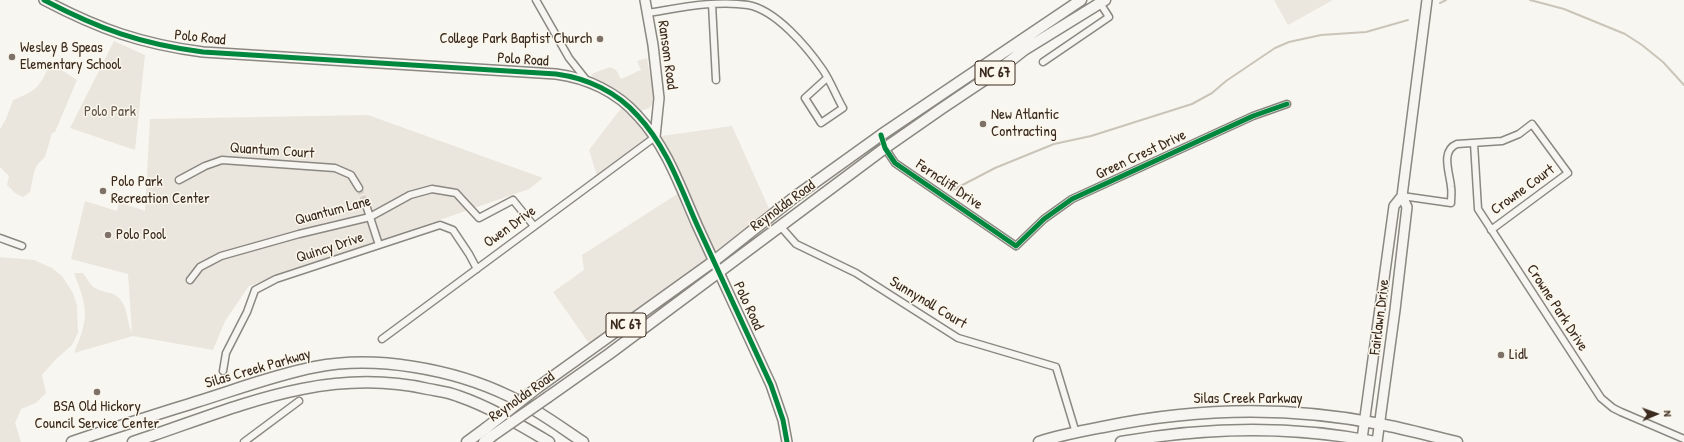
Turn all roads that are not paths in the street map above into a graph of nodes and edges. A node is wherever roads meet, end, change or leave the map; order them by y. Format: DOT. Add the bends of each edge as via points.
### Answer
graph roads {
  1 [pos="44,0"];
  2 [pos="536,0"];
  3 [pos="645,0"];
  4 [pos="1081,0"];
  5 [pos="1427,0"];
  6 [pos="1102,2"];
  7 [pos="712,4"];
  8 [pos="647,13"];
  9 [pos="1043,62"];
  10 [pos="827,78"];
  11 [pos="716,80"];
  12 [pos="588,82"];
  13 [pos="1287,104"];
  14 [pos="881,135"];
  15 [pos="655,137"];
  16 [pos="1474,143"];
  17 [pos="885,148"];
  18 [pos="179,180"];
  19 [pos="359,188"];
  20 [pos="1402,196"];
  21 [pos="366,206"];
  22 [pos="370,217"];
  23 [pos="534,226"];
  24 [pos="781,227"];
  25 [pos="1491,230"];
  26 [pos="0,238"];
  27 [pos="379,245"];
  28 [pos="22,246"];
  29 [pos="1016,246"];
  30 [pos="714,261"];
  31 [pos="477,269"];
  32 [pos="718,271"];
  33 [pos="190,280"];
  34 [pos="382,339"];
  35 [pos="223,371"];
  36 [pos="299,401"];
  37 [pos="1365,421"];
  38 [pos="1380,424"];
  39 [pos="489,432"];
  40 [pos="1074,437"];
  41 [pos="1362,439"];
  42 [pos="1684,439"];
  43 [pos="1134,441"];
  44 [pos="72,442"];
  45 [pos="132,442"];
  46 [pos="244,442"];
  47 [pos="467,442"];
  48 [pos="484,442"];
  49 [pos="549,442"];
  50 [pos="583,442"];
  51 [pos="788,442"];
  52 [pos="1039,442"];
  53 [pos="1121,442"];
  54 [pos="1376,442"];
  55 [pos="1457,442"];
  1 -- 12 [label="main road, Polo Road" via="111,32 188,50 556,74"];
  2 -- 12 [label="street" via="569,58"];
  3 -- 8 [label="main road, Ransom Road"];
  4 -- 14 [label="main road, Reynolda Road / NC 67"];
  5 -- 20 [label="main road, Fairlawn Drive"];
  6 -- 9 [label="street" via="1109,17"];
  6 -- 17 [label="main road, Reynolda Road / NC 67" via="1024,50"];
  7 -- 8 [label="street"];
  7 -- 10 [label="street" via="749,5 766,11 800,43"];
  7 -- 11 [label="street"];
  8 -- 15 [label="main road, Ransom Road" via="659,98"];
  10 -- 10 [label="street" via="843,108 821,123 805,98"];
  12 -- 15 [label="main road, Polo Road" via="610,92 625,103"];
  13 -- 29 [label="street, Green Crest Drive" via="1253,116 1072,199 1044,219"];
  14 -- 17 [label="street, Ferncliff Drive"];
  14 -- 30 [label="main road, Reynolda Road / NC 67" via="796,196"];
  15 -- 23 [label="street, Owen Drive"];
  15 -- 30 [label="main road, Polo Road"];
  16 -- 20 [label="street" via="1457,144 1448,152 1451,203"];
  16 -- 25 [label="street, Crowne Park Drive" via="1477,203 1482,217"];
  16 -- 25 [label="street, Crowne Court" via="1502,141 1532,124 1568,173"];
  17 -- 24 [label="main road, Reynolda Road / NC 67"];
  17 -- 29 [label="street, Ferncliff Drive" via="895,163"];
  18 -- 19 [label="street, Quantum Court" via="222,160 335,168 351,175"];
  20 -- 37 [label="main road, Fairlawn Drive" via="1394,206"];
  20 -- 38 [label="main road, Fairlawn Drive" via="1407,206"];
  21 -- 22 [label="street"];
  22 -- 23 [label="street, Quantum Lane" via="410,195 432,190 456,193 479,218 513,200"];
  22 -- 27 [label="street"];
  22 -- 33 [label="street, Quantum Lane" via="221,256 200,267"];
  23 -- 31 [label="street, Owen Drive"];
  24 -- 32 [label="main road, Reynolda Road / NC 67"];
  24 -- 40 [label="street, Sunnynoll Court" via="796,244 856,273 958,338 1056,367"];
  25 -- 42 [label="street, Crowne Park Drive" via="1605,403"];
  26 -- 28 [label="street"];
  27 -- 31 [label="street, Quincy Drive" via="440,225 452,230"];
  27 -- 35 [label="street, Quincy Drive" via="276,279 255,290 226,353"];
  30 -- 32 [label="main road, Polo Road"];
  30 -- 39 [label="main road, Reynolda Road / NC 67, bridge" via="537,388"];
  31 -- 34 [label="street, Owen Drive"];
  32 -- 39 [label="main road, Reynolda Road / NC 67, bridge" via="548,397"];
  32 -- 51 [label="main road, Polo Road" via="773,390"];
  36 -- 46 [label="street"];
  37 -- 38 [label="main road, Silas Creek Parkway"];
  37 -- 40 [label="main road, Silas Creek Parkway" via="1306,414 1219,412 1126,422"];
  37 -- 41 [label="main road, Fairlawn Drive"];
  38 -- 54 [label="main road, Fairlawn Drive"];
  38 -- 55 [label="main road, Silas Creek Parkway"];
  39 -- 47 [label="main road, Reynolda Road / NC 67"];
  39 -- 48 [label="main road, Reynolda Road / NC 67"];
  40 -- 52 [label="main road, Silas Creek Parkway"];
  41 -- 43 [label="main road, Silas Creek Parkway" via="1278,430 1233,430 1180,433"];
  41 -- 54 [label="main road, Silas Creek Parkway"];
  43 -- 53 [label="main road, Silas Creek Parkway"];
  44 -- 50 [label="main road, Silas Creek Parkway" via="277,376 316,367 355,363 433,370 471,381 508,396"];
  45 -- 49 [label="main road, Silas Creek Parkway" via="271,396 343,382 410,385 457,395 508,418"];
}
